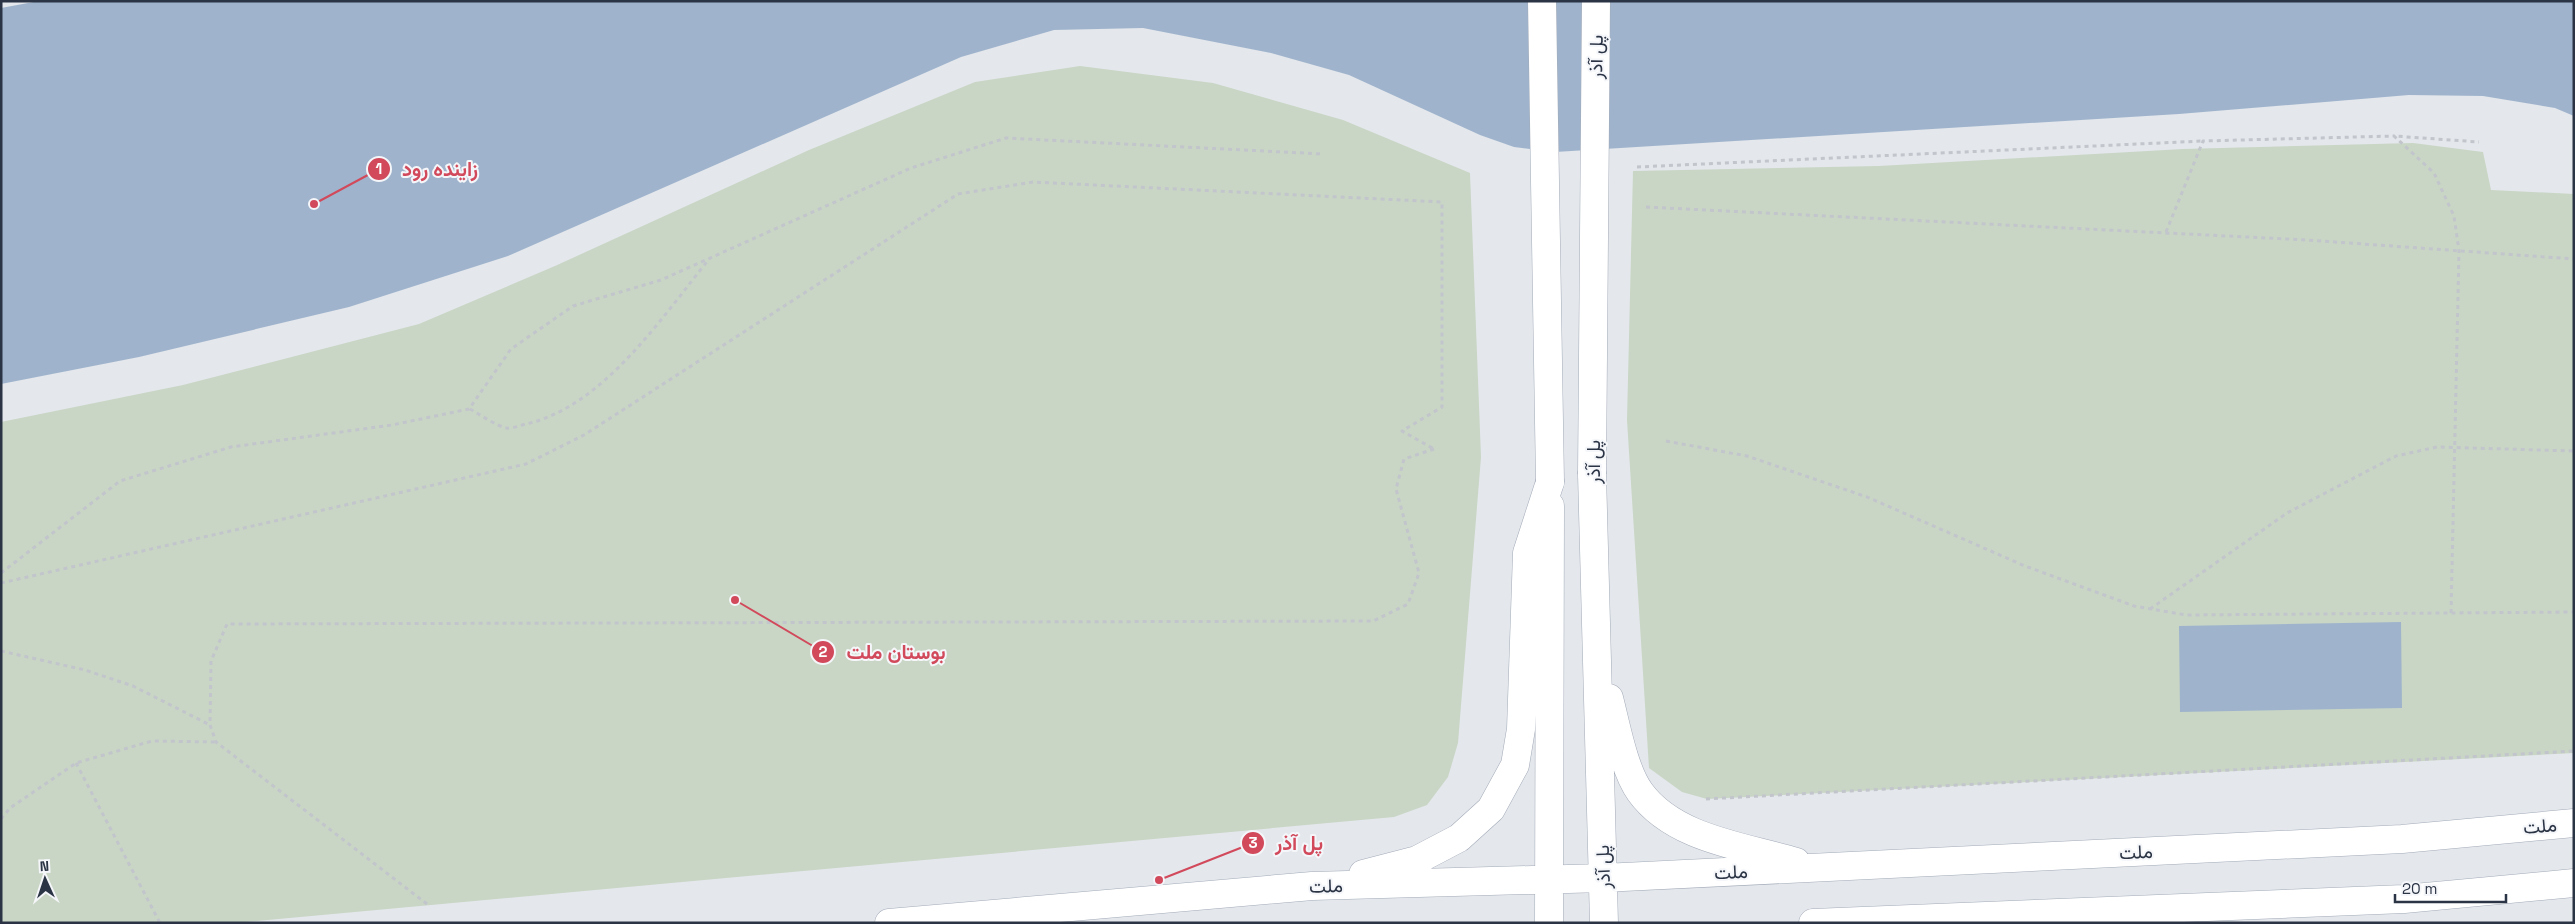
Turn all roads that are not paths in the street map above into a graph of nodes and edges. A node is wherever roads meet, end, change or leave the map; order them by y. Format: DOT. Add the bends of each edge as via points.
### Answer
graph roads {
  1 [pos="1542,1"];
  2 [pos="1596,1"];
  3 [pos="1550,482"];
  4 [pos="1597,649"];
  5 [pos="2574,823"];
  6 [pos="1817,868"];
  7 [pos="1603,878"];
  8 [pos="1549,879"];
  9 [pos="2574,883"];
  10 [pos="1312,886"];
  11 [pos="1822,922"];
  12 [pos="888,923"];
  13 [pos="1549,923"];
  14 [pos="1604,923"];
  1 -- 3 [label="main road, bridge"];
  2 -- 4 [label="main road, پل آذر, bridge" via="1592,474"];
  3 -- 8 [label="main road"];
  3 -- 10 [label="main road" via="1527,553 1521,729 1515,765 1491,809 1459,838 1417,860"];
  4 -- 6 [label="main road" via="1623,752 1639,791 1662,816 1689,832"];
  4 -- 7 [label="main road, پل آذر"];
  5 -- 6 [label="main road, ملت" via="2402,839"];
  6 -- 7 [label="main road, ملت"];
  7 -- 8 [label="main road, ملت"];
  7 -- 14 [label="main road, پل آذر"];
  8 -- 10 [label="main road, ملت"];
  8 -- 13 [label="main road"];
  9 -- 11 [label="main road" via="2404,899"];
  10 -- 12 [label="main road, ملت"];
}
